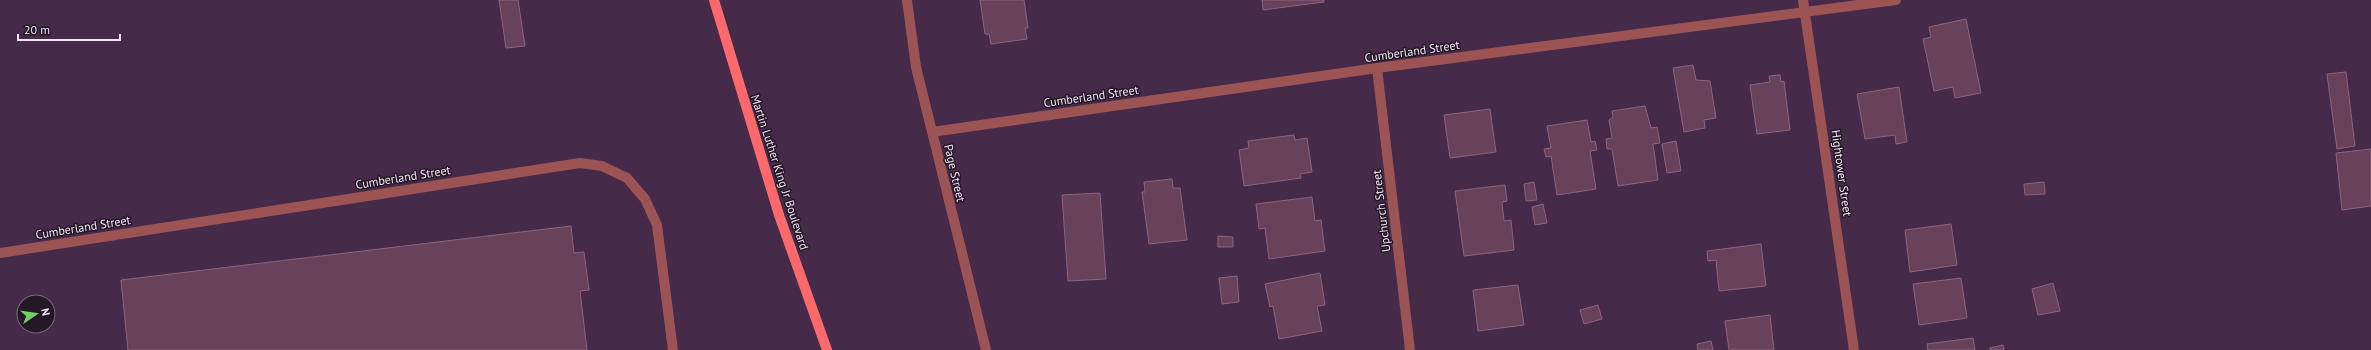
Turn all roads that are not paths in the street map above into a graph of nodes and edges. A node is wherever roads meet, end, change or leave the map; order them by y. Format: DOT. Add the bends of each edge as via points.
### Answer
graph roads {
  1 [pos="714,0"];
  2 [pos="907,0"];
  3 [pos="1803,0"];
  4 [pos="1896,0"];
  5 [pos="1805,12"];
  6 [pos="1377,68"];
  7 [pos="932,132"];
  8 [pos="0,253"];
  9 [pos="673,350"];
  10 [pos="827,350"];
  11 [pos="986,350"];
  12 [pos="1410,350"];
  13 [pos="1854,350"];
  1 -- 10 [label="main road, Martin Luther King Jr Boulevard" via="779,215"];
  2 -- 7 [label="street, Page Street" via="916,67"];
  3 -- 5 [label="street, Hightower Street"];
  4 -- 5 [label="street, Cumberland Street"];
  5 -- 6 [label="street, Cumberland Street"];
  5 -- 13 [label="street, Hightower Street"];
  6 -- 7 [label="street, Cumberland Street"];
  6 -- 12 [label="street, Upchurch Street"];
  7 -- 11 [label="street, Page Street"];
  8 -- 9 [label="street, Cumberland Street" via="580,163 602,166 627,178 645,199 657,225"];
}
